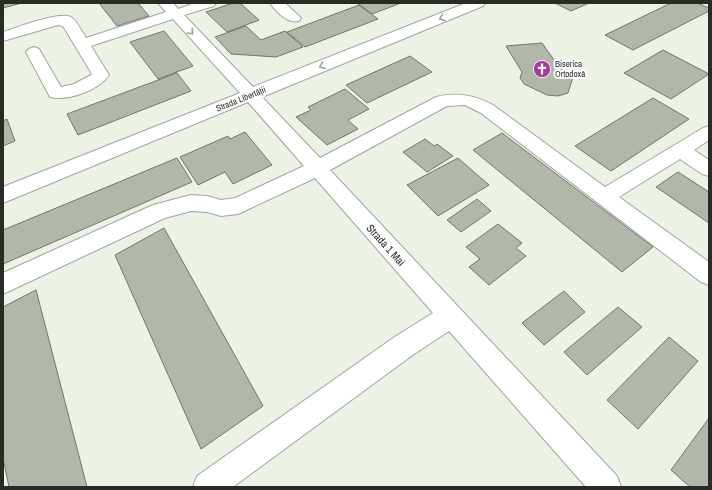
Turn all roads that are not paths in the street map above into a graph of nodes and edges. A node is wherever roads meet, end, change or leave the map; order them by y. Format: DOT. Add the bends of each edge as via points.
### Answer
graph roads {
  1 [pos="208,3"];
  2 [pos="276,3"];
  3 [pos="478,3"];
  4 [pos="170,9"];
  5 [pos="294,18"];
  6 [pos="3,37"];
  7 [pos="82,44"];
  8 [pos="34,52"];
  9 [pos="251,95"];
  10 [pos="709,132"];
  11 [pos="680,150"];
  12 [pos="318,168"];
  13 [pos="709,169"];
  14 [pos="3,195"];
  15 [pos="604,197"];
  16 [pos="709,275"];
  17 [pos="3,284"];
  18 [pos="450,316"];
  19 [pos="208,487"];
  20 [pos="606,487"];
  1 -- 4 [label="street"];
  2 -- 5 [label="street"];
  3 -- 9 [label="street, Strada Libertății, one-way"];
  4 -- 7 [label="street"];
  4 -- 9 [label="street, Strada 1 Mai, one-way"];
  6 -- 7 [label="street" via="65,20"];
  7 -- 8 [label="street" via="101,75 97,80 62,93 54,91"];
  9 -- 12 [label="street, Strada 1 Mai"];
  9 -- 14 [label="street, Strada Libertății"];
  10 -- 11 [label="street"];
  11 -- 13 [label="street"];
  11 -- 15 [label="street"];
  12 -- 15 [label="street" via="442,101 456,98 487,109"];
  12 -- 17 [label="street" via="238,206 221,208 207,204 191,204 160,211"];
  12 -- 18 [label="street, Strada 1 Mai"];
  15 -- 16 [label="street"];
  18 -- 19 [label="street" via="405,345"];
  18 -- 20 [label="street, Strada 1 Mai"];
}
